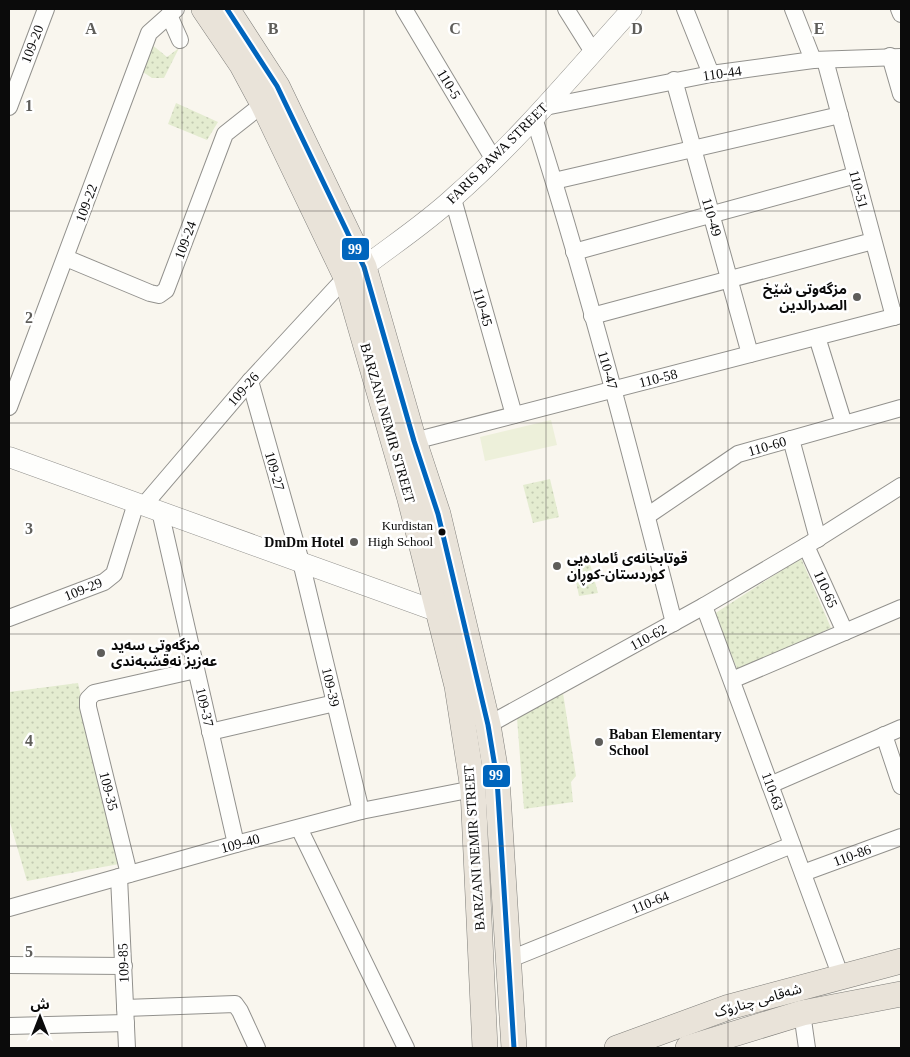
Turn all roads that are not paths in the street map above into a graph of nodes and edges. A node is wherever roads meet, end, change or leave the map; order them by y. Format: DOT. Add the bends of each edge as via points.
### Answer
graph roads {
  1 [pos="46,9"];
  2 [pos="204,9"];
  3 [pos="228,9"];
  4 [pos="404,9"];
  5 [pos="566,9"];
  6 [pos="632,9"];
  7 [pos="685,9"];
  8 [pos="793,9"];
  9 [pos="900,9"];
  10 [pos="172,12"];
  11 [pos="901,14"];
  12 [pos="180,40"];
  13 [pos="593,52"];
  14 [pos="896,57"];
  15 [pos="819,60"];
  16 [pos="711,74"];
  17 [pos="674,80"];
  18 [pos="901,94"];
  19 [pos="263,104"];
  20 [pos="9,107"];
  21 [pos="540,112"];
  22 [pos="840,115"];
  23 [pos="693,149"];
  24 [pos="494,160"];
  25 [pos="856,175"];
  26 [pos="554,181"];
  27 [pos="453,199"];
  28 [pos="712,215"];
  29 [pos="873,241"];
  30 [pos="574,252"];
  31 [pos="66,258"];
  32 [pos="355,272"];
  33 [pos="729,279"];
  34 [pos="592,316"];
  35 [pos="897,316"];
  36 [pos="817,337"];
  37 [pos="750,354"];
  38 [pos="250,381"];
  39 [pos="613,389"];
  40 [pos="9,407"];
  41 [pos="901,408"];
  42 [pos="514,415"];
  43 [pos="844,424"];
  44 [pos="791,439"];
  45 [pos="414,441"];
  46 [pos="9,457"];
  47 [pos="901,486"];
  48 [pos="147,506"];
  49 [pos="647,516"];
  50 [pos="812,543"];
  51 [pos="301,562"];
  52 [pos="704,606"];
  53 [pos="901,608"];
  54 [pos="439,612"];
  55 [pos="9,618"];
  56 [pos="674,623"];
  57 [pos="845,632"];
  58 [pos="196,670"];
  59 [pos="732,680"];
  60 [pos="335,703"];
  61 [pos="488,725"];
  62 [pos="901,728"];
  63 [pos="210,732"];
  64 [pos="884,735"];
  65 [pos="770,785"];
  66 [pos="901,786"];
  67 [pos="473,789"];
  68 [pos="361,812"];
  69 [pos="299,828"];
  70 [pos="901,837"];
  71 [pos="236,844"];
  72 [pos="792,844"];
  73 [pos="803,873"];
  74 [pos="124,876"];
  75 [pos="9,908"];
  76 [pos="508,960"];
  77 [pos="901,961"];
  78 [pos="9,965"];
  79 [pos="124,966"];
  80 [pos="841,977"];
  81 [pos="901,994"];
  82 [pos="802,1013"];
  83 [pos="125,1016"];
  84 [pos="9,1026"];
  85 [pos="696,1047"];
  86 [pos="127,1048"];
  87 [pos="257,1048"];
  88 [pos="406,1048"];
  89 [pos="485,1048"];
  90 [pos="514,1048"];
  91 [pos="617,1048"];
  92 [pos="807,1048"];
  1 -- 20 [label="street, 109-20"];
  2 -- 19 [label="main road, BARZANI NEMIR STREET" via="242,65"];
  3 -- 32 [label="main road, BARZANI NEMIR STREET" via="277,86"];
  4 -- 24 [label="street, 110-5"];
  5 -- 13 [label="street"];
  6 -- 13 [label="street, FARIS BAWA STREET"];
  7 -- 16 [label="street"];
  8 -- 15 [label="street, 110-51"];
  9 -- 11 [label="street"];
  10 -- 12 [label="street"];
  10 -- 31 [label="street, 109-22" via="149,34"];
  13 -- 21 [label="street, FARIS BAWA STREET"];
  14 -- 15 [label="street, 110-44"];
  14 -- 18 [label="street"];
  15 -- 16 [label="street, 110-44"];
  15 -- 22 [label="street, 110-51"];
  16 -- 17 [label="street, 110-44"];
  17 -- 21 [label="street, 110-44"];
  17 -- 23 [label="street, 110-49"];
  19 -- 31 [label="street, 109-24" via="225,134 166,290 159,295 150,293"];
  19 -- 32 [label="main road, BARZANI NEMIR STREET"];
  21 -- 24 [label="street, FARIS BAWA STREET"];
  21 -- 26 [label="street, 110-47"];
  22 -- 23 [label="street"];
  22 -- 25 [label="street, 110-51"];
  23 -- 26 [label="street"];
  23 -- 28 [label="street, 110-49"];
  24 -- 27 [label="street, FARIS BAWA STREET"];
  25 -- 28 [label="street"];
  25 -- 29 [label="street, 110-51"];
  26 -- 30 [label="street, 110-47"];
  27 -- 32 [label="street, FARIS BAWA STREET"];
  27 -- 42 [label="street, 110-45"];
  28 -- 30 [label="street"];
  28 -- 33 [label="street, 110-49"];
  29 -- 33 [label="street"];
  29 -- 35 [label="street, 110-51"];
  30 -- 34 [label="street, 110-47"];
  31 -- 40 [label="street, 109-22"];
  32 -- 38 [label="street, 109-26"];
  32 -- 45 [label="main road, BARZANI NEMIR STREET"];
  32 -- 54 [label="main road, BARZANI NEMIR STREET"];
  33 -- 34 [label="street"];
  33 -- 37 [label="street, 110-49"];
  34 -- 39 [label="street, 110-47"];
  35 -- 36 [label="street, 110-58"];
  36 -- 37 [label="street, 110-58"];
  36 -- 43 [label="street"];
  37 -- 39 [label="street, 110-58"];
  38 -- 48 [label="street, 109-26"];
  38 -- 51 [label="street, 109-27"];
  39 -- 42 [label="street, 110-58"];
  39 -- 49 [label="street, 110-47"];
  41 -- 43 [label="street, 110-60"];
  42 -- 45 [label="street, 110-58"];
  43 -- 44 [label="street, 110-60"];
  44 -- 49 [label="street, 110-60" via="738,454"];
  44 -- 50 [label="street, 110-65"];
  45 -- 61 [label="main road, BARZANI NEMIR STREET" via="438,514"];
  46 -- 48 [label="street"];
  47 -- 50 [label="street, 110-62"];
  48 -- 51 [label="street"];
  48 -- 55 [label="street, 109-29" via="114,574 104,582"];
  48 -- 58 [label="street, 109-37"];
  49 -- 56 [label="street, 110-47"];
  50 -- 52 [label="street, 110-62"];
  50 -- 57 [label="street, 110-65"];
  51 -- 54 [label="street"];
  51 -- 60 [label="street, 109-39"];
  52 -- 56 [label="street, 110-62"];
  52 -- 59 [label="street, 110-63"];
  53 -- 57 [label="street"];
  54 -- 67 [label="main road, BARZANI NEMIR STREET" via="457,686"];
  56 -- 61 [label="street, 110-62"];
  57 -- 59 [label="street"];
  58 -- 63 [label="street, 109-37"];
  58 -- 74 [label="street, 109-35" via="94,693 88,699"];
  59 -- 65 [label="street, 110-63"];
  60 -- 63 [label="street"];
  60 -- 68 [label="street, 109-39"];
  61 -- 76 [label="main road, BARZANI NEMIR STREET" via="497,779"];
  62 -- 64 [label="street"];
  63 -- 71 [label="street, 109-37"];
  64 -- 65 [label="street"];
  64 -- 66 [label="street"];
  65 -- 72 [label="street, 110-63"];
  67 -- 68 [label="street, 109-40"];
  67 -- 89 [label="main road, BARZANI NEMIR STREET"];
  68 -- 69 [label="street, 109-40"];
  69 -- 71 [label="street, 109-40"];
  69 -- 88 [label="street"];
  70 -- 73 [label="street, 110-86"];
  71 -- 74 [label="street, 109-40"];
  72 -- 73 [label="street, 110-63"];
  72 -- 76 [label="street, 110-64"];
  73 -- 80 [label="street, 110-63"];
  74 -- 75 [label="street, 109-40"];
  74 -- 79 [label="street, 109-85"];
  76 -- 90 [label="main road, BARZANI NEMIR STREET"];
  77 -- 80 [label="main road, شەقامی چنارۆک"];
  78 -- 79 [label="street"];
  79 -- 83 [label="street, 109-85"];
  80 -- 91 [label="main road, شەقامی چنارۆک" via="728,1007"];
  81 -- 82 [label="main road"];
  82 -- 85 [label="main road"];
  82 -- 92 [label="street"];
  83 -- 84 [label="street"];
  83 -- 86 [label="street, 109-85"];
  83 -- 87 [label="street" via="235,1004"];
}
